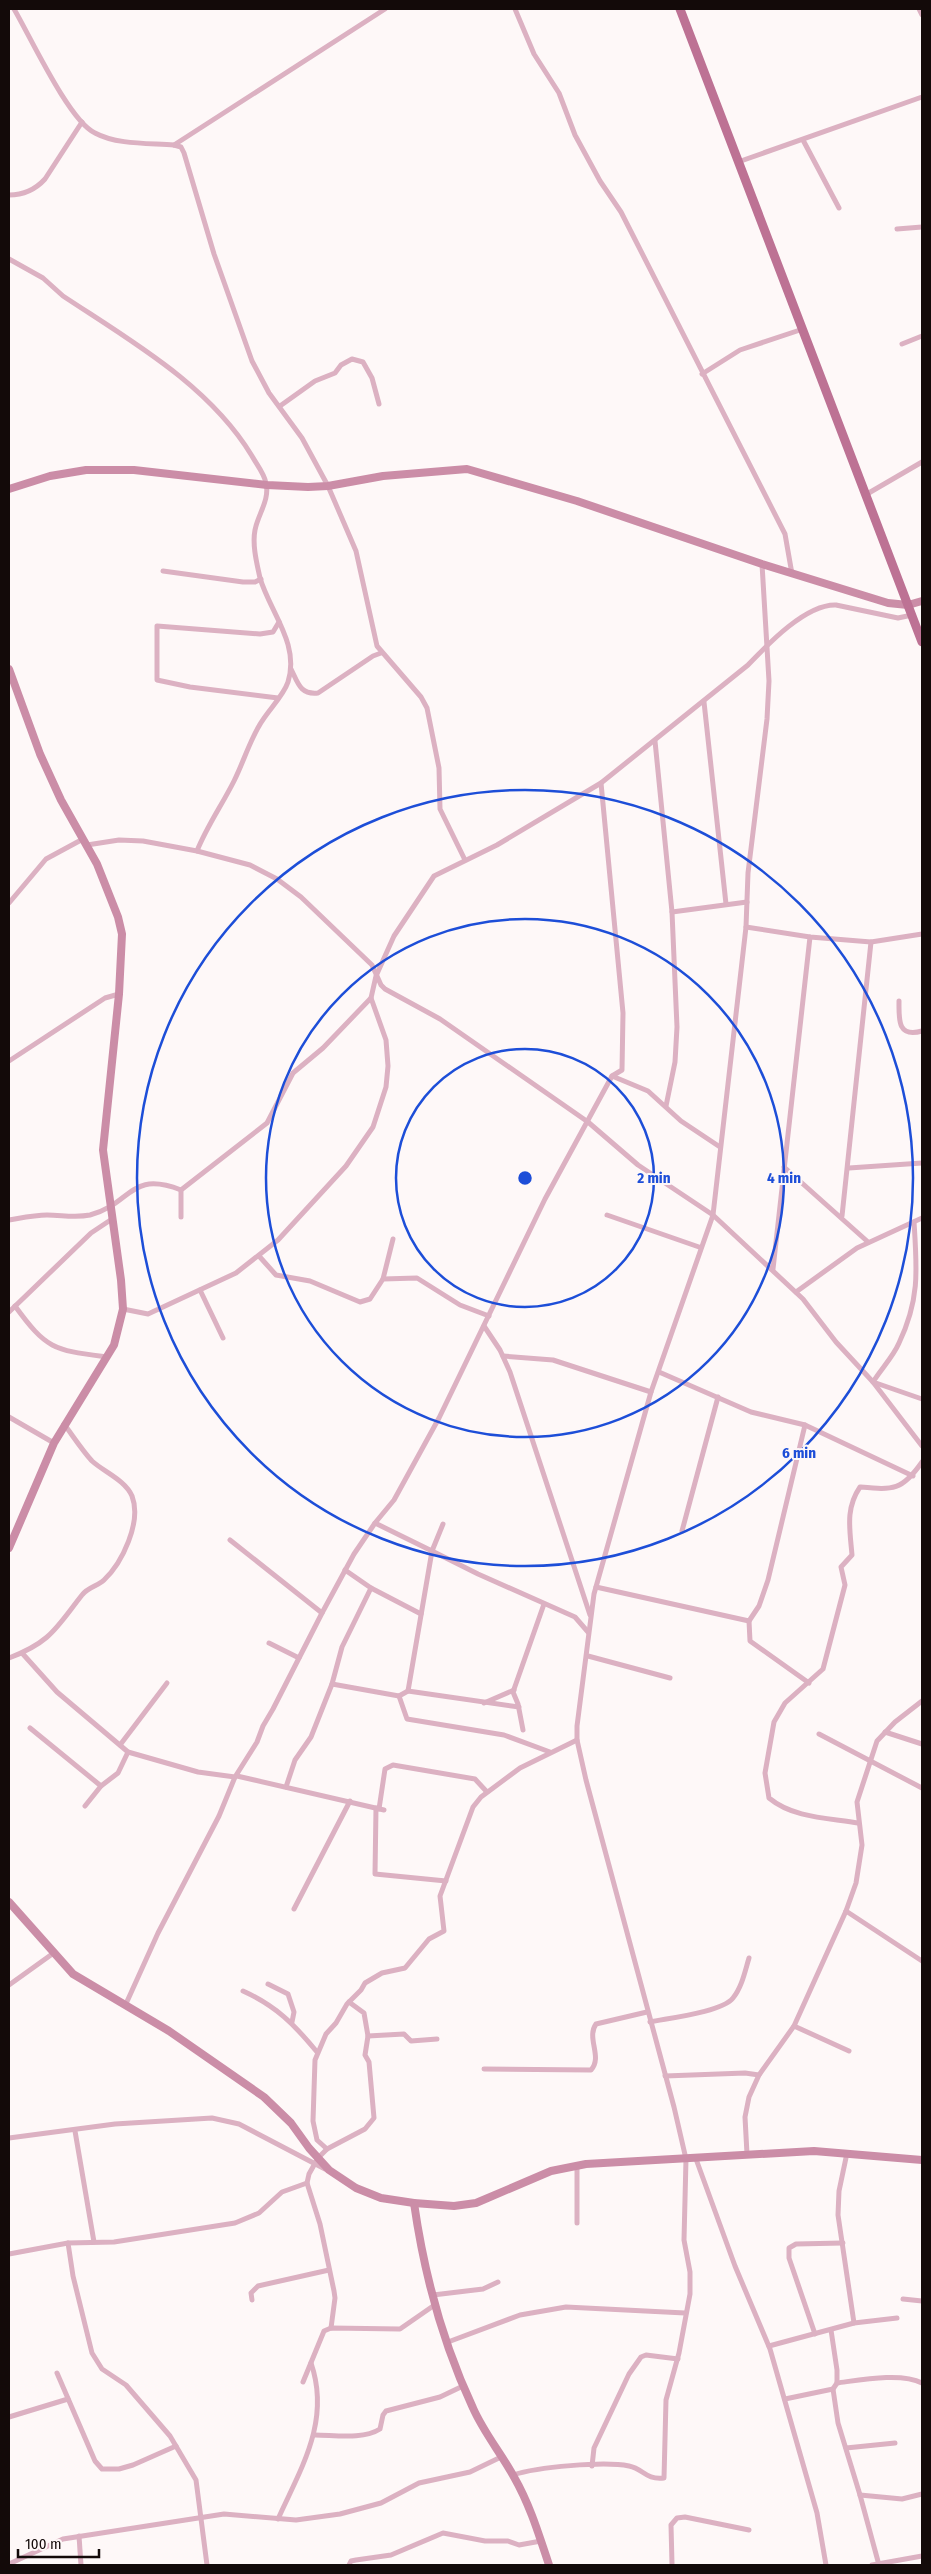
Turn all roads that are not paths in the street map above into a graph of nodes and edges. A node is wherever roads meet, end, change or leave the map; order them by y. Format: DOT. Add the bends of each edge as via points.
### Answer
graph roads {
  1 [pos="14,9"];
  2 [pos="385,9"];
  3 [pos="515,9"];
  4 [pos="680,9"];
  5 [pos="919,9"];
  6 [pos="922,15"];
  7 [pos="922,97"];
  8 [pos="82,122"];
  9 [pos="803,140"];
  10 [pos="174,145"];
  11 [pos="738,162"];
  12 [pos="9,195"];
  13 [pos="839,208"];
  14 [pos="922,227"];
  15 [pos="897,229"];
  16 [pos="9,260"];
  17 [pos="803,329"];
  18 [pos="922,336"];
  19 [pos="902,344"];
  20 [pos="702,374"];
  21 [pos="379,404"];
  22 [pos="280,406"];
  23 [pos="922,462"];
  24 [pos="267,485"];
  25 [pos="328,486"];
  26 [pos="9,489"];
  27 [pos="867,494"];
  28 [pos="762,564"];
  29 [pos="163,571"];
  30 [pos="792,574"];
  31 [pos="261,579"];
  32 [pos="922,601"];
  33 [pos="908,605"];
  34 [pos="912,616"];
  35 [pos="279,622"];
  36 [pos="922,642"];
  37 [pos="767,646"];
  38 [pos="381,652"];
  39 [pos="9,669"];
  40 [pos="291,669"];
  41 [pos="12,686"];
  42 [pos="278,698"];
  43 [pos="704,702"];
  44 [pos="654,741"];
  45 [pos="601,783"];
  46 [pos="85,842"];
  47 [pos="197,851"];
  48 [pos="465,860"];
  49 [pos="747,902"];
  50 [pos="9,903"];
  51 [pos="726,904"];
  52 [pos="672,912"];
  53 [pos="746,926"];
  54 [pos="922,934"];
  55 [pos="810,937"];
  56 [pos="872,942"];
  57 [pos="376,976"];
  58 [pos="119,994"];
  59 [pos="371,998"];
  60 [pos="898,1001"];
  61 [pos="922,1031"];
  62 [pos="9,1062"];
  63 [pos="612,1076"];
  64 [pos="666,1106"];
  65 [pos="588,1122"];
  66 [pos="720,1147"];
  67 [pos="922,1162"];
  68 [pos="784,1167"];
  69 [pos="848,1168"];
  70 [pos="181,1190"];
  71 [pos="110,1206"];
  72 [pos="713,1214"];
  73 [pos="607,1215"];
  74 [pos="842,1216"];
  75 [pos="181,1217"];
  76 [pos="922,1218"];
  77 [pos="112,1219"];
  78 [pos="9,1220"];
  79 [pos="914,1222"];
  80 [pos="393,1239"];
  81 [pos="868,1242"];
  82 [pos="699,1248"];
  83 [pos="259,1256"];
  84 [pos="773,1269"];
  85 [pos="383,1279"];
  86 [pos="200,1290"];
  87 [pos="796,1292"];
  88 [pos="15,1306"];
  89 [pos="123,1310"];
  90 [pos="9,1312"];
  91 [pos="489,1316"];
  92 [pos="484,1326"];
  93 [pos="223,1338"];
  94 [pos="503,1356"];
  95 [pos="107,1358"];
  96 [pos="659,1372"];
  97 [pos="873,1382"];
  98 [pos="651,1392"];
  99 [pos="718,1397"];
  100 [pos="922,1399"];
  101 [pos="9,1417"];
  102 [pos="64,1424"];
  103 [pos="805,1425"];
  104 [pos="54,1443"];
  105 [pos="922,1446"];
  106 [pos="922,1462"];
  107 [pos="913,1476"];
  108 [pos="374,1524"];
  109 [pos="443,1524"];
  110 [pos="682,1532"];
  111 [pos="230,1540"];
  112 [pos="9,1548"];
  113 [pos="432,1551"];
  114 [pos="345,1570"];
  115 [pos="596,1587"];
  116 [pos="371,1588"];
  117 [pos="544,1604"];
  118 [pos="322,1612"];
  119 [pos="421,1614"];
  120 [pos="590,1615"];
  121 [pos="749,1621"];
  122 [pos="588,1632"];
  123 [pos="269,1643"];
  124 [pos="22,1653"];
  125 [pos="588,1656"];
  126 [pos="9,1658"];
  127 [pos="299,1658"];
  128 [pos="670,1678"];
  129 [pos="167,1683"];
  130 [pos="808,1683"];
  131 [pos="332,1684"];
  132 [pos="514,1690"];
  133 [pos="408,1691"];
  134 [pos="399,1696"];
  135 [pos="922,1701"];
  136 [pos="483,1703"];
  137 [pos="519,1707"];
  138 [pos="30,1728"];
  139 [pos="522,1730"];
  140 [pos="884,1732"];
  141 [pos="819,1734"];
  142 [pos="577,1740"];
  143 [pos="922,1744"];
  144 [pos="120,1745"];
  145 [pos="128,1752"];
  146 [pos="550,1752"];
  147 [pos="870,1760"];
  148 [pos="236,1776"];
  149 [pos="102,1786"];
  150 [pos="286,1787"];
  151 [pos="922,1788"];
  152 [pos="487,1792"];
  153 [pos="350,1801"];
  154 [pos="85,1806"];
  155 [pos="380,1809"];
  156 [pos="858,1822"];
  157 [pos="446,1881"];
  158 [pos="9,1902"];
  159 [pos="294,1909"];
  160 [pos="846,1911"];
  161 [pos="55,1952"];
  162 [pos="749,1958"];
  163 [pos="922,1961"];
  164 [pos="268,1984"];
  165 [pos="9,1986"];
  166 [pos="243,1991"];
  167 [pos="349,2002"];
  168 [pos="125,2006"];
  169 [pos="647,2012"];
  170 [pos="292,2022"];
  171 [pos="650,2022"];
  172 [pos="794,2026"];
  173 [pos="368,2036"];
  174 [pos="437,2039"];
  175 [pos="317,2052"];
  176 [pos="848,2052"];
  177 [pos="484,2069"];
  178 [pos="759,2075"];
  179 [pos="665,2076"];
  180 [pos="75,2131"];
  181 [pos="9,2138"];
  182 [pos="327,2148"];
  183 [pos="847,2153"];
  184 [pos="746,2154"];
  185 [pos="686,2159"];
  186 [pos="696,2159"];
  187 [pos="922,2160"];
  188 [pos="316,2161"];
  189 [pos="577,2164"];
  190 [pos="307,2183"];
  191 [pos="414,2203"];
  192 [pos="577,2223"];
  193 [pos="94,2242"];
  194 [pos="68,2243"];
  195 [pos="843,2243"];
  196 [pos="9,2254"];
  197 [pos="329,2270"];
  198 [pos="498,2282"];
  199 [pos="433,2295"];
  200 [pos="903,2299"];
  201 [pos="252,2300"];
  202 [pos="922,2301"];
  203 [pos="436,2304"];
  204 [pos="685,2313"];
  205 [pos="897,2318"];
  206 [pos="854,2322"];
  207 [pos="331,2328"];
  208 [pos="831,2330"];
  209 [pos="814,2334"];
  210 [pos="448,2342"];
  211 [pos="769,2346"];
  212 [pos="678,2358"];
  213 [pos="311,2363"];
  214 [pos="57,2373"];
  215 [pos="303,2382"];
  216 [pos="836,2383"];
  217 [pos="922,2383"];
  218 [pos="463,2386"];
  219 [pos="833,2389"];
  220 [pos="68,2399"];
  221 [pos="785,2399"];
  222 [pos="9,2417"];
  223 [pos="315,2435"];
  224 [pos="895,2444"];
  225 [pos="176,2446"];
  226 [pos="846,2448"];
  227 [pos="501,2457"];
  228 [pos="592,2466"];
  229 [pos="513,2475"];
  230 [pos="922,2494"];
  231 [pos="860,2495"];
  232 [pos="200,2518"];
  233 [pos="278,2519"];
  234 [pos="749,2530"];
  235 [pos="79,2536"];
  236 [pos="541,2542"];
  237 [pos="922,2556"];
  238 [pos="9,2564"];
  239 [pos="81,2565"];
  240 [pos="206,2565"];
  241 [pos="349,2565"];
  242 [pos="549,2565"];
  243 [pos="674,2565"];
  244 [pos="826,2565"];
  245 [pos="876,2565"];
  1 -- 8 [label="street" via="46,70"];
  2 -- 10 [label="street"];
  3 -- 20 [label="street" via="534,54 559,93 576,135 621,212"];
  4 -- 11 [label="main road"];
  5 -- 6 [label="street"];
  7 -- 9 [label="street"];
  8 -- 10 [label="street" via="96,134 109,138"];
  8 -- 12 [label="street" via="38,187"];
  9 -- 11 [label="street"];
  9 -- 13 [label="street"];
  10 -- 22 [label="street" via="184,152 214,254 252,361"];
  11 -- 17 [label="main road"];
  14 -- 15 [label="street"];
  16 -- 24 [label="street" via="43,278 63,296 199,391 246,448"];
  17 -- 20 [label="street" via="740,350"];
  17 -- 27 [label="main road"];
  18 -- 19 [label="street"];
  20 -- 30 [label="street" via="785,534"];
  21 -- 22 [label="street" via="372,378 363,362 352,359 341,365 335,374 315,381"];
  22 -- 25 [label="street"];
  23 -- 27 [label="street"];
  24 -- 25 [label="street"];
  24 -- 26 [label="street" via="134,470 86,470 50,476"];
  24 -- 31 [label="street" via="264,508 254,532"];
  25 -- 28 [label="street" via="384,476 466,469 577,501"];
  25 -- 38 [label="street" via="356,551"];
  27 -- 33 [label="main road"];
  28 -- 30 [label="street"];
  28 -- 37 [label="street"];
  29 -- 31 [label="street" via="243,582"];
  30 -- 33 [label="street" via="888,603"];
  31 -- 35 [label="street"];
  32 -- 33 [label="street"];
  33 -- 34 [label="main road"];
  34 -- 36 [label="main road"];
  34 -- 37 [label="street" via="898,618 826,605 811,611"];
  35 -- 40 [label="street" via="290,650"];
  35 -- 42 [label="street" via="273,632 260,634 157,626 157,680"];
  37 -- 43 [label="street"];
  37 -- 49 [label="street" via="767,719"];
  38 -- 40 [label="street" via="318,694 300,689"];
  38 -- 48 [label="street" via="427,708 439,768 440,809"];
  39 -- 41 [label="street"];
  40 -- 42 [label="street" via="288,683"];
  41 -- 46 [label="street" via="61,800"];
  42 -- 47 [label="street" via="252,738"];
  43 -- 44 [label="street"];
  43 -- 51 [label="street"];
  44 -- 45 [label="street"];
  44 -- 52 [label="street"];
  45 -- 48 [label="street" via="497,845"];
  45 -- 63 [label="street" via="624,1047 622,1070"];
  46 -- 47 [label="street" via="118,840"];
  46 -- 50 [label="street" via="46,859"];
  46 -- 58 [label="street" via="118,916 122,934"];
  47 -- 57 [label="street" via="250,865 277,879 301,897 372,966"];
  48 -- 57 [label="street" via="434,876 394,936"];
  49 -- 51 [label="street"];
  49 -- 53 [label="street"];
  51 -- 52 [label="street"];
  52 -- 64 [label="street" via="677,1027 675,1062"];
  53 -- 55 [label="street"];
  53 -- 66 [label="street"];
  54 -- 56 [label="street"];
  55 -- 56 [label="street"];
  55 -- 68 [label="street"];
  56 -- 69 [label="street"];
  57 -- 59 [label="street"];
  57 -- 65 [label="street" via="386,990 440,1019"];
  58 -- 62 [label="street" via="105,998"];
  58 -- 71 [label="street" via="104,1141"];
  59 -- 70 [label="street" via="323,1048 296,1069 267,1123"];
  59 -- 83 [label="street" via="385,1033 388,1059 380,1110 367,1137 342,1172"];
  60 -- 61 [label="street" via="899,1024 906,1031"];
  63 -- 64 [label="street" via="648,1091"];
  63 -- 65 [label="street"];
  64 -- 66 [label="street" via="681,1121"];
  65 -- 72 [label="street" via="638,1165"];
  65 -- 91 [label="street" via="545,1199"];
  66 -- 72 [label="street"];
  67 -- 69 [label="street"];
  68 -- 74 [label="street"];
  68 -- 84 [label="street"];
  69 -- 74 [label="street"];
  70 -- 71 [label="street" via="148,1183"];
  70 -- 75 [label="street"];
  71 -- 77 [label="street"];
  71 -- 78 [label="street" via="74,1218 46,1215"];
  72 -- 82 [label="street"];
  72 -- 84 [label="street"];
  73 -- 82 [label="street"];
  74 -- 81 [label="street"];
  76 -- 79 [label="street"];
  77 -- 88 [label="street" via="91,1233"];
  77 -- 89 [label="street"];
  79 -- 81 [label="street"];
  79 -- 97 [label="street" via="918,1277 914,1306 899,1344"];
  80 -- 85 [label="street"];
  81 -- 87 [label="street"];
  82 -- 96 [label="street"];
  83 -- 85 [label="street" via="276,1275 310,1281 360,1302 370,1299"];
  83 -- 86 [label="street"];
  84 -- 87 [label="street"];
  85 -- 91 [label="street" via="417,1278 465,1307"];
  86 -- 89 [label="street" via="148,1314"];
  86 -- 93 [label="street"];
  87 -- 97 [label="street"];
  88 -- 90 [label="street"];
  88 -- 95 [label="street" via="36,1334 52,1346"];
  89 -- 95 [label="street" via="114,1345"];
  91 -- 92 [label="street"];
  92 -- 94 [label="street"];
  92 -- 108 [label="street" via="394,1500"];
  94 -- 98 [label="street" via="553,1360"];
  94 -- 120 [label="street"];
  95 -- 102 [label="street"];
  96 -- 98 [label="street"];
  96 -- 99 [label="street"];
  97 -- 100 [label="street"];
  97 -- 105 [label="street"];
  98 -- 115 [label="street"];
  99 -- 103 [label="street" via="752,1412"];
  99 -- 110 [label="street"];
  101 -- 104 [label="street"];
  102 -- 104 [label="street"];
  102 -- 124 [label="street" via="93,1461 132,1496 132,1533 125,1553 110,1574 82,1595 56,1630"];
  103 -- 107 [label="street"];
  103 -- 121 [label="street" via="768,1580 760,1606"];
  104 -- 112 [label="street"];
  106 -- 107 [label="street"];
  107 -- 130 [label="street" via="890,1490 860,1487 857,1492 850,1510 852,1555 840,1567 845,1585 823,1669"];
  108 -- 113 [label="street"];
  108 -- 114 [label="street"];
  109 -- 113 [label="street"];
  111 -- 118 [label="street"];
  113 -- 117 [label="street"];
  113 -- 119 [label="street"];
  114 -- 116 [label="street"];
  114 -- 118 [label="street"];
  115 -- 120 [label="street"];
  115 -- 121 [label="street"];
  116 -- 119 [label="street"];
  116 -- 131 [label="street" via="342,1647"];
  117 -- 122 [label="street" via="576,1617"];
  117 -- 132 [label="street"];
  118 -- 127 [label="street"];
  119 -- 133 [label="street"];
  120 -- 122 [label="street"];
  121 -- 130 [label="street" via="750,1641"];
  122 -- 125 [label="street"];
  123 -- 127 [label="street"];
  124 -- 126 [label="street"];
  124 -- 144 [label="street" via="57,1692"];
  125 -- 128 [label="street"];
  125 -- 142 [label="street" via="579,1703"];
  127 -- 148 [label="street"];
  129 -- 144 [label="street"];
  130 -- 156 [label="street" via="786,1703 774,1722 765,1773 769,1798 779,1807 807,1816"];
  131 -- 134 [label="street"];
  131 -- 150 [label="street" via="311,1737 295,1760"];
  132 -- 136 [label="street"];
  132 -- 137 [label="street"];
  133 -- 134 [label="street"];
  133 -- 136 [label="street"];
  134 -- 146 [label="street" via="407,1719 504,1735"];
  135 -- 140 [label="street"];
  136 -- 137 [label="street"];
  137 -- 139 [label="street"];
  138 -- 149 [label="street"];
  140 -- 143 [label="street"];
  140 -- 147 [label="street"];
  141 -- 147 [label="street"];
  142 -- 146 [label="street"];
  142 -- 169 [label="street"];
  144 -- 145 [label="street"];
  145 -- 148 [label="street" via="198,1772"];
  145 -- 149 [label="street" via="118,1773"];
  146 -- 152 [label="street" via="520,1768"];
  147 -- 151 [label="street"];
  147 -- 156 [label="street" via="857,1802"];
  148 -- 150 [label="street"];
  148 -- 168 [label="street"];
  149 -- 154 [label="street"];
  150 -- 153 [label="street"];
  152 -- 155 [label="street" via="474,1779 393,1765 384,1769"];
  152 -- 157 [label="street" via="473,1807 464,1826"];
  153 -- 155 [label="street"];
  153 -- 159 [label="street"];
  155 -- 157 [label="street" via="376,1874"];
  156 -- 160 [label="street" via="861,1863"];
  157 -- 167 [label="street" via="440,1896 444,1931 429,1939 405,1968 382,1972 365,1983"];
  158 -- 161 [label="street"];
  160 -- 163 [label="street"];
  160 -- 172 [label="street"];
  161 -- 165 [label="street"];
  161 -- 168 [label="street" via="73,1974"];
  162 -- 171 [label="street" via="732,2000 721,2006"];
  164 -- 170 [label="street" via="288,1994 294,2012"];
  166 -- 170 [label="street" via="267,2002"];
  167 -- 173 [label="street" via="364,2013"];
  167 -- 175 [label="street"];
  168 -- 188 [label="street" via="169,2031 264,2097 291,2123"];
  169 -- 171 [label="street"];
  169 -- 177 [label="street" via="596,2024 593,2037 596,2066 591,2070"];
  170 -- 175 [label="street"];
  171 -- 179 [label="street"];
  172 -- 176 [label="street"];
  172 -- 178 [label="street"];
  173 -- 174 [label="street" via="404,2034 411,2041"];
  173 -- 182 [label="street" via="365,2055 369,2062 374,2118 365,2130"];
  175 -- 182 [label="street" via="314,2121 317,2140"];
  178 -- 179 [label="street"];
  178 -- 184 [label="street" via="745,2117"];
  179 -- 185 [label="street"];
  180 -- 181 [label="street"];
  180 -- 188 [label="street" via="158,2120 212,2118 239,2124"];
  180 -- 193 [label="street"];
  182 -- 188 [label="street"];
  183 -- 184 [label="street"];
  183 -- 187 [label="street"];
  183 -- 195 [label="street" via="839,2191 838,2215"];
  184 -- 186 [label="street"];
  185 -- 186 [label="street"];
  185 -- 189 [label="street"];
  185 -- 204 [label="street" via="684,2240 690,2294"];
  186 -- 211 [label="street" via="735,2266"];
  188 -- 190 [label="street"];
  188 -- 191 [label="street" via="356,2188 381,2198"];
  189 -- 191 [label="street" via="551,2171 476,2203 454,2206"];
  189 -- 192 [label="street"];
  190 -- 193 [label="street" via="282,2192 259,2213 235,2223 114,2242"];
  190 -- 197 [label="street" via="320,2224"];
  191 -- 199 [label="street"];
  193 -- 194 [label="street"];
  194 -- 196 [label="street"];
  194 -- 225 [label="street" via="92,2352 102,2369 136,2395"];
  195 -- 206 [label="street"];
  195 -- 209 [label="street" via="796,2244 789,2248 789,2258"];
  197 -- 201 [label="street" via="258,2286 251,2293"];
  197 -- 207 [label="street" via="336,2298"];
  198 -- 199 [label="street" via="483,2289"];
  199 -- 203 [label="street"];
  200 -- 202 [label="street"];
  203 -- 207 [label="street" via="400,2329"];
  203 -- 210 [label="street"];
  204 -- 210 [label="street" via="566,2307 520,2315"];
  204 -- 212 [label="street"];
  205 -- 206 [label="street"];
  206 -- 208 [label="street"];
  207 -- 213 [label="street" via="320,2338"];
  208 -- 209 [label="street"];
  208 -- 216 [label="street"];
  209 -- 211 [label="street"];
  210 -- 218 [label="street"];
  211 -- 221 [label="street"];
  212 -- 228 [label="street" via="640,2357 594,2448"];
  212 -- 228 [label="street" via="666,2400 664,2478 648,2478 628,2466"];
  213 -- 215 [label="street"];
  213 -- 223 [label="street" via="316,2401"];
  214 -- 220 [label="street"];
  216 -- 217 [label="street" via="872,2379 914,2379"];
  216 -- 219 [label="street"];
  218 -- 223 [label="street" via="440,2397 386,2411 380,2429 375,2432 356,2436"];
  218 -- 227 [label="street"];
  219 -- 221 [label="street"];
  219 -- 226 [label="street" via="838,2424"];
  220 -- 222 [label="street"];
  220 -- 225 [label="street" via="95,2461 102,2469 119,2469"];
  221 -- 244 [label="street" via="817,2514"];
  223 -- 233 [label="street"];
  224 -- 226 [label="street"];
  225 -- 232 [label="street" via="196,2480"];
  226 -- 231 [label="street"];
  227 -- 229 [label="street"];
  227 -- 233 [label="street" via="470,2472 413,2485 381,2503 318,2519"];
  228 -- 229 [label="street"];
  229 -- 236 [label="street" via="535,2521"];
  230 -- 231 [label="street" via="902,2499"];
  231 -- 245 [label="street"];
  232 -- 233 [label="street" via="224,2514"];
  232 -- 235 [label="street"];
  232 -- 240 [label="street"];
  234 -- 243 [label="street" via="677,2518 671,2525"];
  235 -- 238 [label="street" via="52,2542"];
  235 -- 239 [label="street"];
  236 -- 241 [label="street" via="520,2545 443,2534 391,2554 351,2561"];
  236 -- 242 [label="street"];
  237 -- 245 [label="street"];
}
